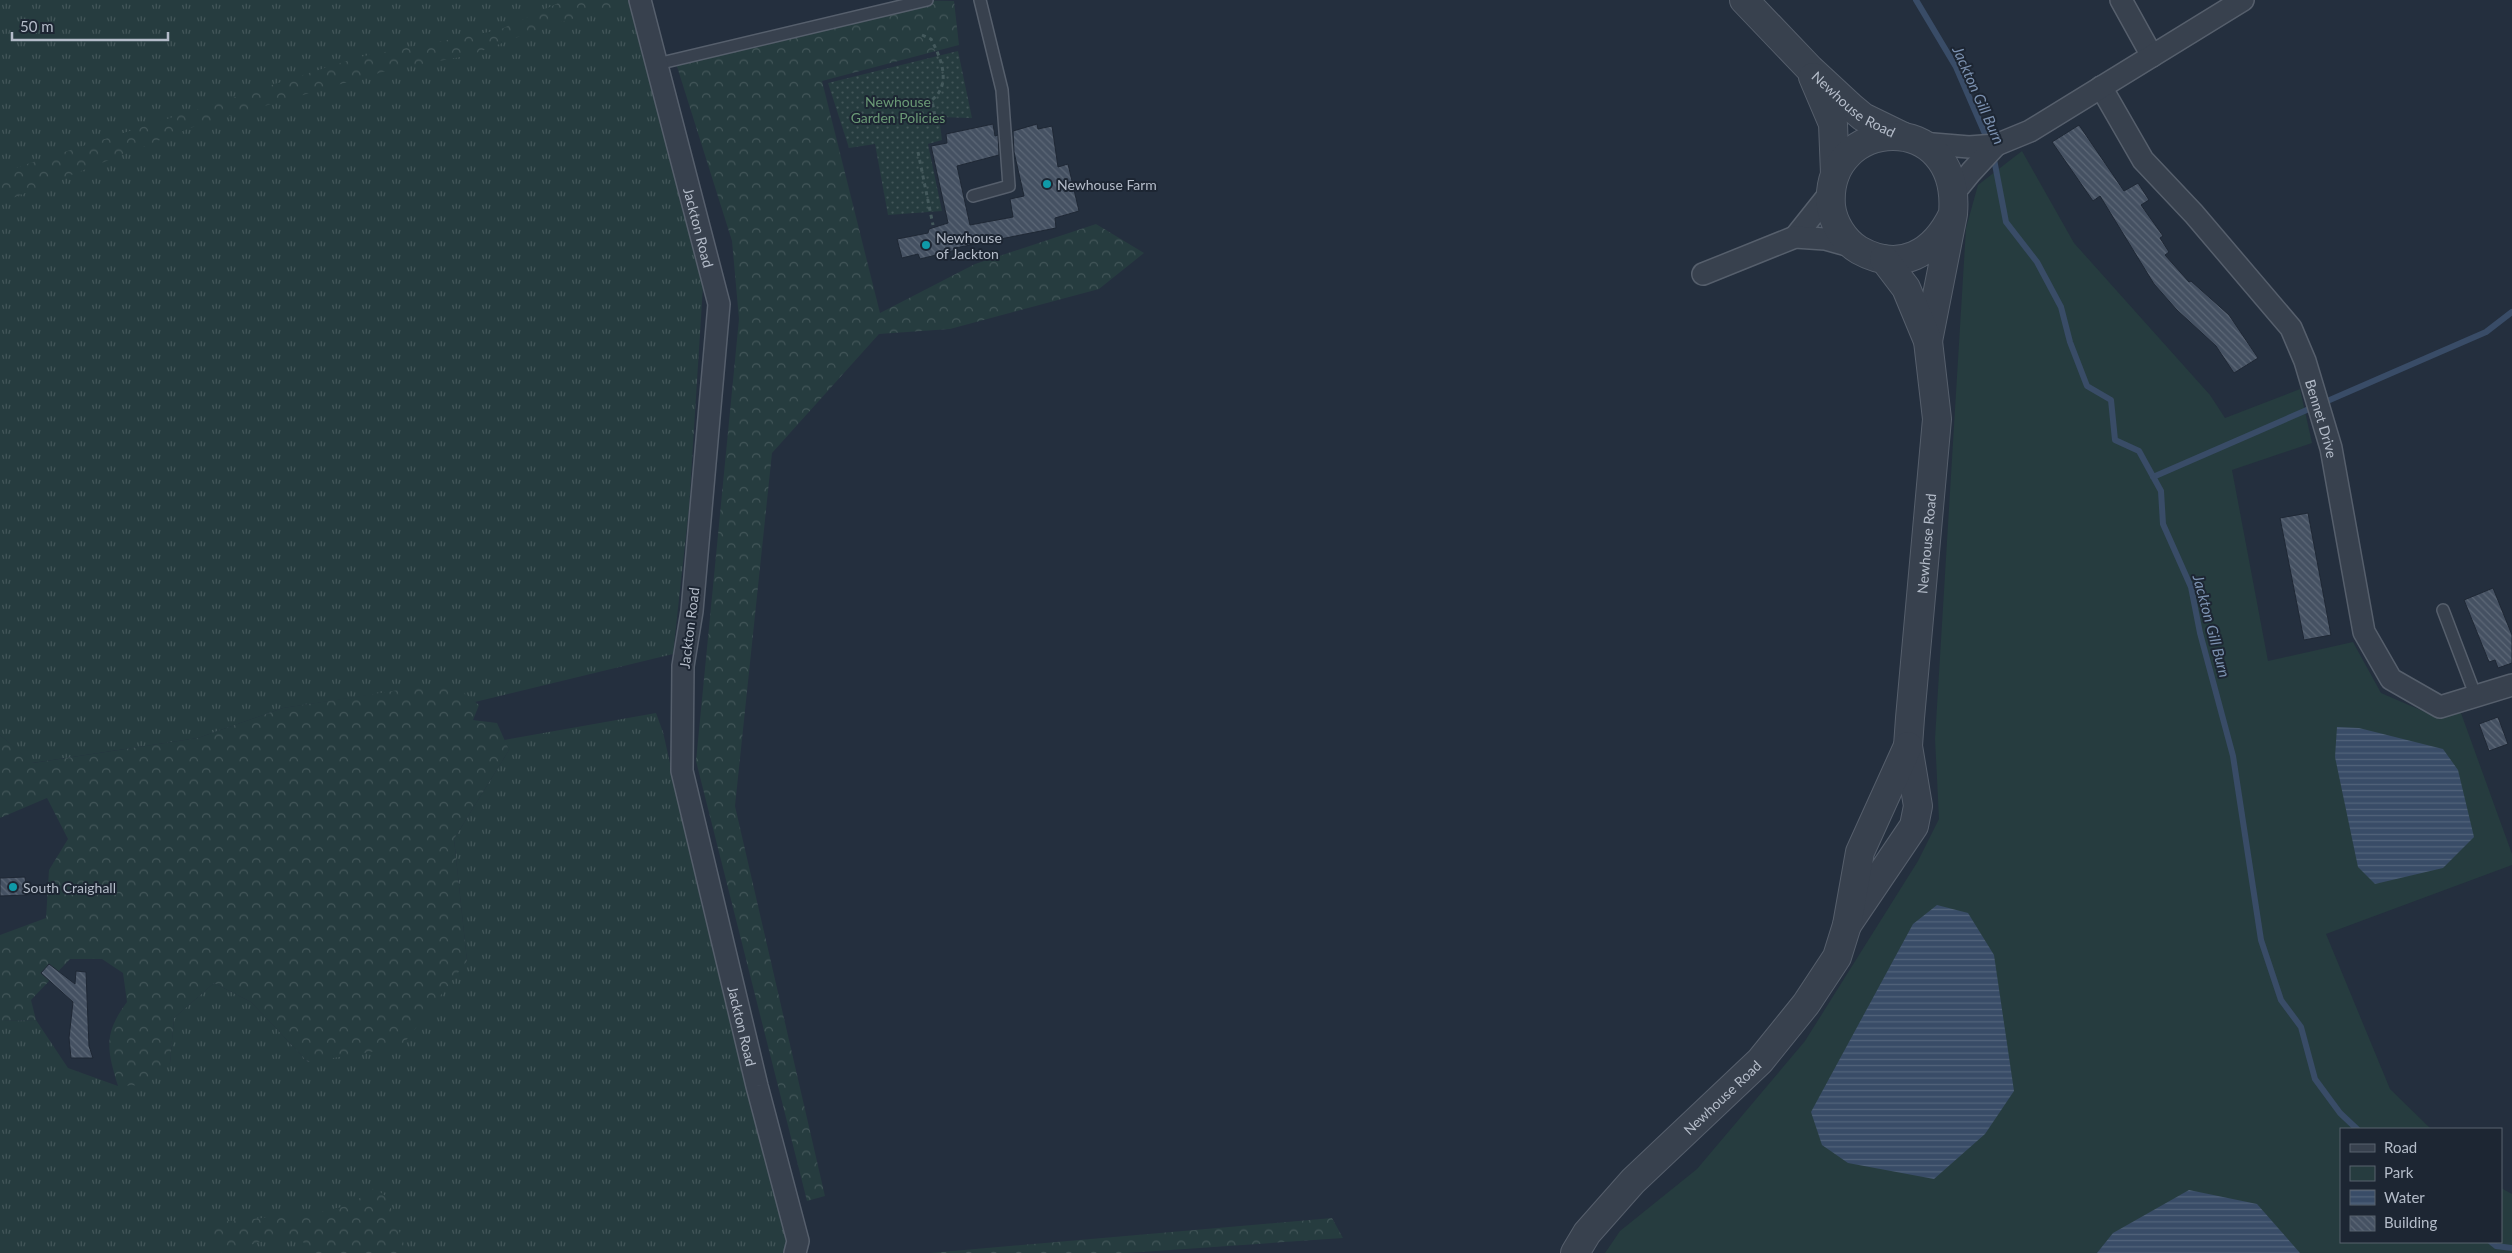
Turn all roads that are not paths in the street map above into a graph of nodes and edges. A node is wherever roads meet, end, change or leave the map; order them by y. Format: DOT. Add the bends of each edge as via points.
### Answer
graph roads {
  1 [pos="640,0"];
  2 [pos="927,0"];
  3 [pos="980,0"];
  4 [pos="1744,0"];
  5 [pos="2122,0"];
  6 [pos="2243,0"];
  7 [pos="2152,56"];
  8 [pos="657,64"];
  9 [pos="1810,69"];
  10 [pos="2101,88"];
  11 [pos="1912,140"];
  12 [pos="1996,145"];
  13 [pos="1832,184"];
  14 [pos="973,196"];
  15 [pos="1954,204"];
  16 [pos="1794,237"];
  17 [pos="1854,247"];
  18 [pos="1884,259"];
  19 [pos="1703,274"];
  20 [pos="1928,342"];
  21 [pos="2443,610"];
  22 [pos="2512,686"];
  23 [pos="2476,697"];
  24 [pos="1908,746"];
  25 [pos="1847,925"];
  26 [pos="795,1253"];
  27 [pos="1575,1253"];
  1 -- 8 [label="street, Jackton Road"];
  2 -- 8 [label="lane"];
  3 -- 14 [label="lane" via="1002,90 1009,186"];
  4 -- 9 [label="street, Newhouse Road"];
  5 -- 7 [label="street"];
  6 -- 7 [label="street"];
  7 -- 10 [label="street"];
  8 -- 26 [label="street, Jackton Road" via="719,304 692,611 683,666 682,771 757,1086 798,1241"];
  9 -- 11 [label="street, Newhouse Road" via="1863,117"];
  9 -- 13 [label="street, Newhouse Road" via="1833,124"];
  10 -- 12 [label="street" via="2030,131"];
  10 -- 23 [label="street, Bennet Drive" via="2143,160 2194,214 2291,328 2305,361 2331,448 2364,632 2390,679 2440,707"];
  11 -- 12 [label="street" via="1968,147"];
  11 -- 13 [label="street" via="1881,137 1861,144 1846,157"];
  11 -- 15 [label="street" via="1938,156 1946,167"];
  12 -- 15 [label="street" via="1971,172"];
  13 -- 16 [label="street"];
  13 -- 17 [label="street" via="1832,213 1840,232"];
  15 -- 18 [label="street" via="1944,233 1930,248 1911,257"];
  15 -- 20 [label="street, Newhouse Road"];
  16 -- 17 [label="street"];
  16 -- 19 [label="street"];
  17 -- 18 [label="street" via="1871,257"];
  18 -- 20 [label="street, Newhouse Road" via="1906,288"];
  20 -- 24 [label="street, Newhouse Road" via="1937,419"];
  21 -- 23 [label="lane"];
  22 -- 23 [label="street, Bennet Drive"];
  24 -- 25 [label="street, Newhouse Road" via="1860,852"];
  24 -- 25 [label="street, Newhouse Road" via="1918,806 1914,826"];
  25 -- 27 [label="street, Newhouse Road" via="1837,957 1806,1004 1760,1061 1633,1181 1587,1233"];
}
